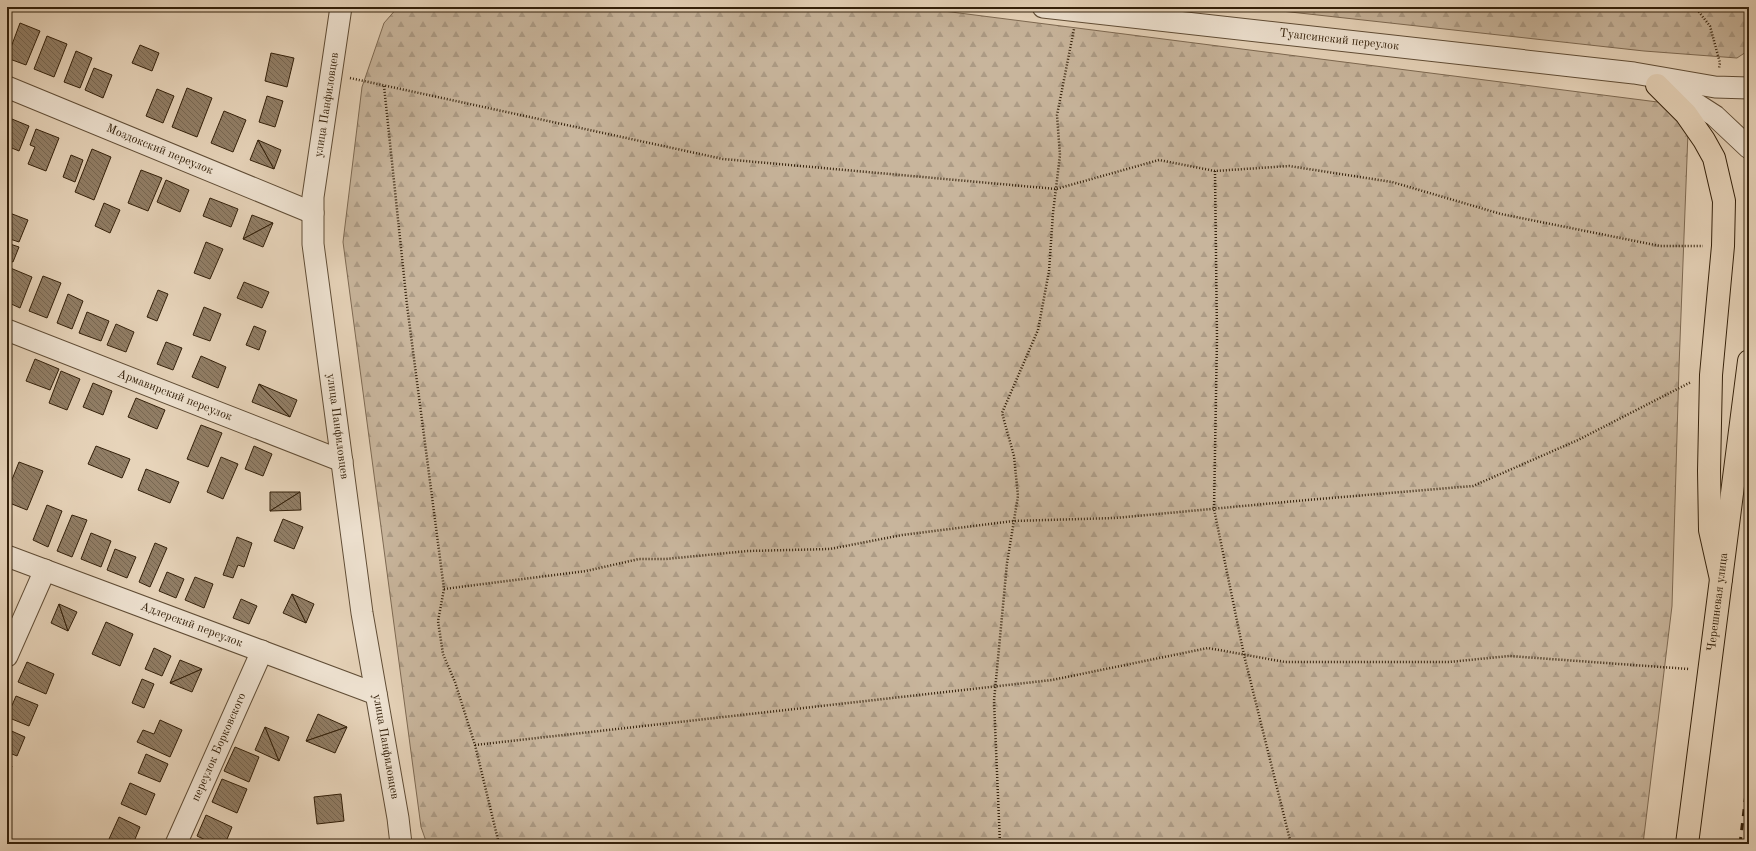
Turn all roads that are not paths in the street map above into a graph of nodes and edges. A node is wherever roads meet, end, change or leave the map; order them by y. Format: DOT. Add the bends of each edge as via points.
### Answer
graph roads {
  1 [pos="341,7"];
  2 [pos="1044,7"];
  3 [pos="1634,72"];
  4 [pos="1657,85"];
  5 [pos="7,87"];
  6 [pos="1749,88"];
  7 [pos="1749,148"];
  8 [pos="313,213"];
  9 [pos="7,330"];
  10 [pos="1749,361"];
  11 [pos="342,461"];
  12 [pos="7,556"];
  13 [pos="45,570"];
  14 [pos="1721,579"];
  15 [pos="262,651"];
  16 [pos="7,656"];
  17 [pos="376,694"];
  18 [pos="176,844"];
  19 [pos="401,844"];
  20 [pos="1687,844"];
  1 -- 8 [label="street, улица Панфиловцев" via="313,197"];
  2 -- 3 [label="street, Туапсинский переулок"];
  3 -- 4 [label="street, Туапсинский переулок"];
  3 -- 6 [label="street, Туапсинский переулок" via="1715,87"];
  4 -- 7 [label="street, Туапсинский переулок" via="1687,98 1715,116"];
  4 -- 14 [label="main road" via="1686,114 1704,140 1714,158 1724,201 1723,246 1711,375 1709,471 1710,530"];
  5 -- 8 [label="street, Моздокский переулок"];
  8 -- 11 [label="street, улица Панфиловцев" via="312,244"];
  9 -- 11 [label="street, Армавирский переулок"];
  10 -- 14 [label="main road, Черешневая улица"];
  11 -- 17 [label="street, улица Панфиловцев" via="362,614"];
  12 -- 13 [label="street, Адлерский переулок"];
  13 -- 15 [label="street, Адлерский переулок"];
  13 -- 16 [label="street"];
  14 -- 20 [label="main road, Черешневая улица"];
  15 -- 17 [label="street, Адлерский переулок"];
  15 -- 18 [label="street, переулок Борковского"];
  17 -- 19 [label="street, улица Панфиловцев"];
}
